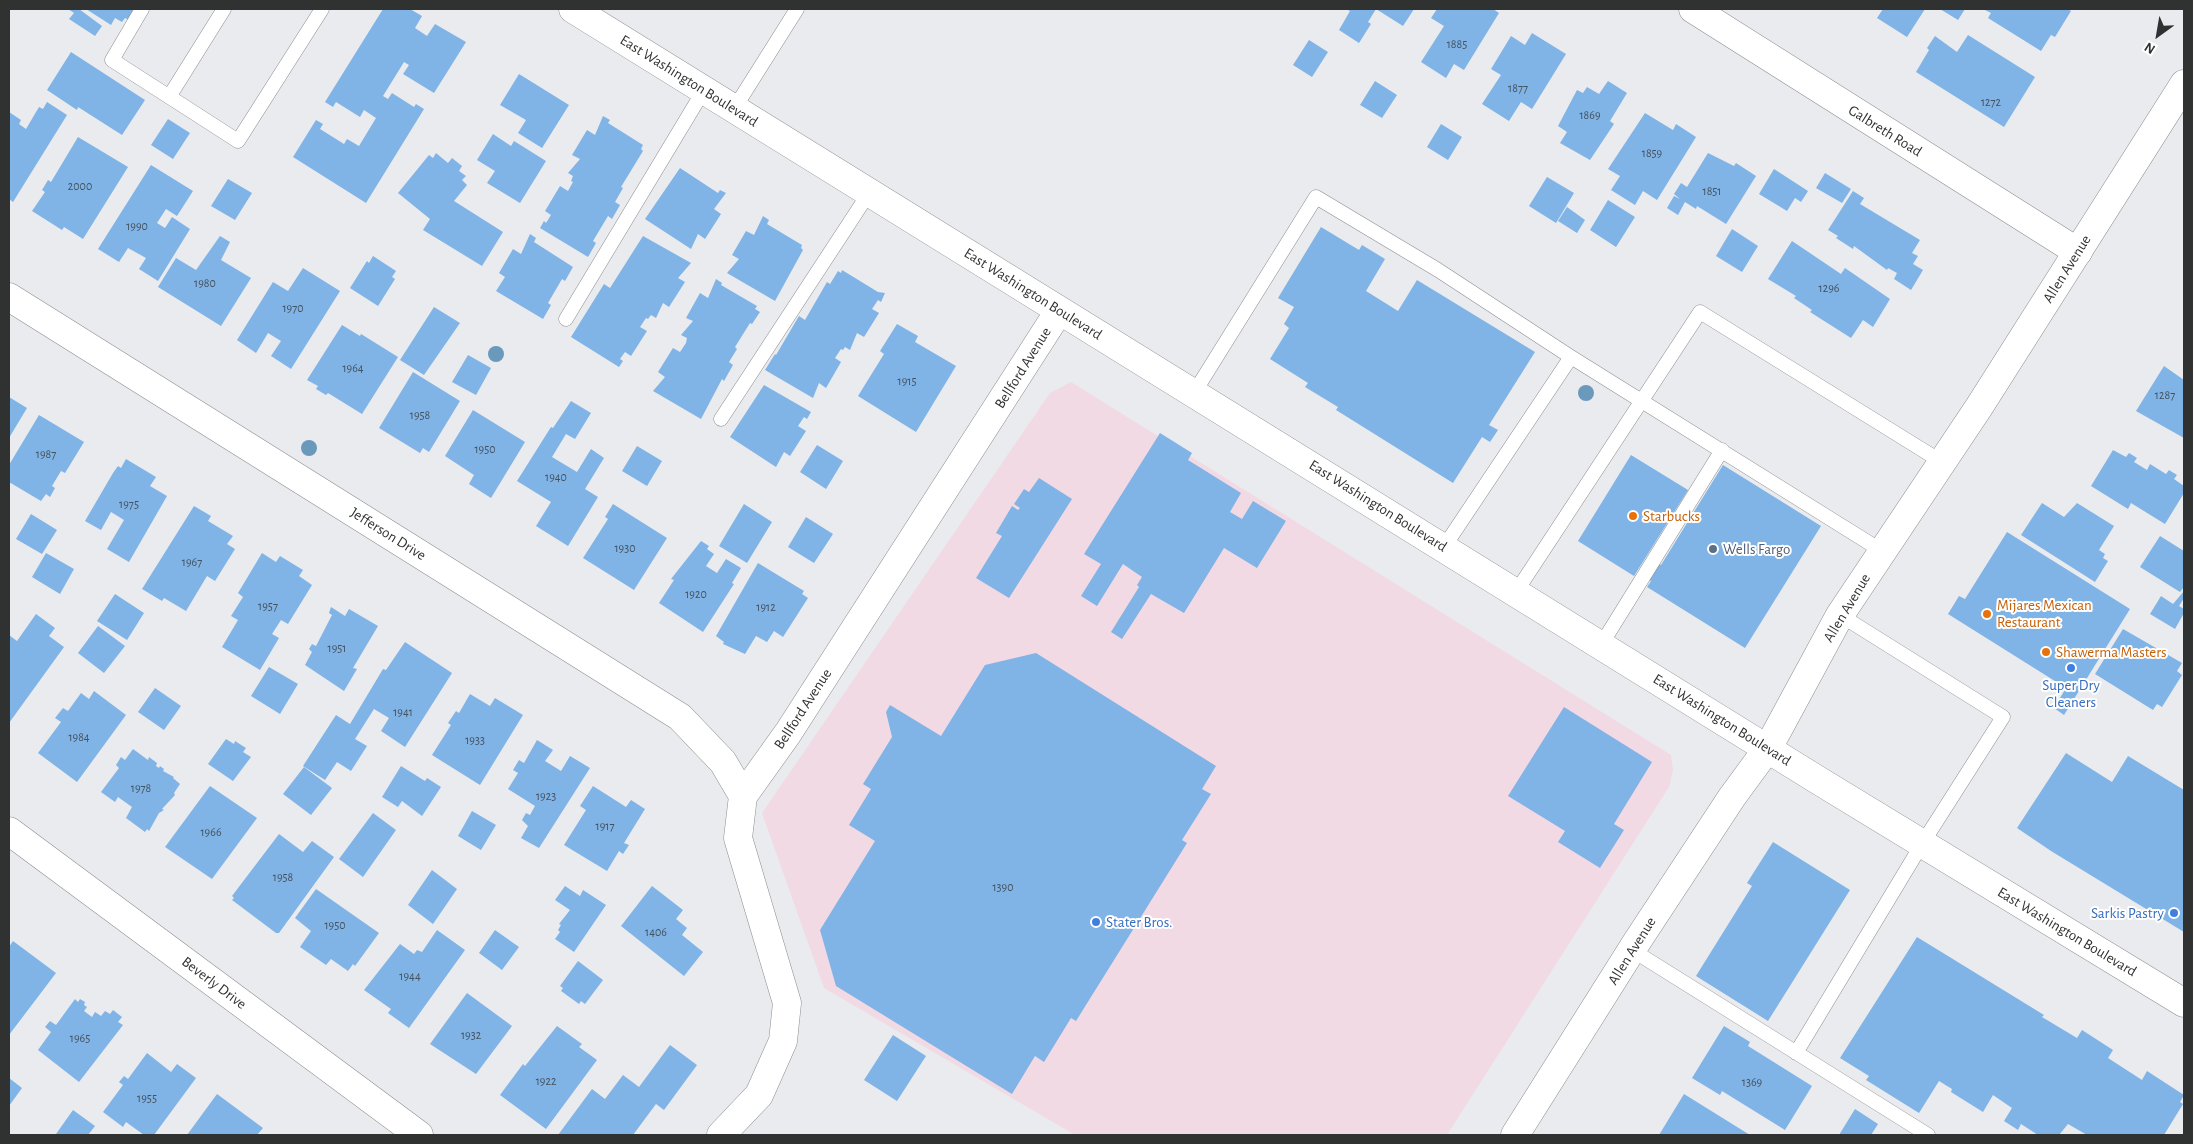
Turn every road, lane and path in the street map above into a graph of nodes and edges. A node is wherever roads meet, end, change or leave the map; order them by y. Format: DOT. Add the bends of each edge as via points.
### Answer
graph roads {
  1 [pos="142,9"];
  2 [pos="224,9"];
  3 [pos="322,9"];
  4 [pos="573,9"];
  5 [pos="797,9"];
  6 [pos="1693,9"];
  7 [pos="2184,84"];
  8 [pos="704,90"];
  9 [pos="169,97"];
  10 [pos="734,109"];
  11 [pos="869,192"];
  12 [pos="2078,252"];
  13 [pos="9,297"];
  14 [pos="1059,311"];
  15 [pos="566,319"];
  16 [pos="1571,357"];
  17 [pos="1194,393"];
  18 [pos="1642,400"];
  19 [pos="720,419"];
  20 [pos="1722,450"];
  21 [pos="1942,462"];
  22 [pos="1444,547"];
  23 [pos="1882,551"];
  24 [pos="1516,592"];
  25 [pos="1840,615"];
  26 [pos="1601,645"];
  27 [pos="1768,748"];
  28 [pos="743,796"];
  29 [pos="9,831"];
  30 [pos="1922,844"];
  31 [pos="1632,950"];
  32 [pos="2184,1003"];
  33 [pos="1796,1053"];
  34 [pos="419,1135"];
  35 [pos="721,1135"];
  36 [pos="1515,1135"];
  37 [pos="1928,1135"];
  1 -- 9 [label="lane" via="112,60"];
  2 -- 9 [label="lane"];
  3 -- 9 [label="lane" via="238,141"];
  4 -- 8 [label="street, East Washington Boulevard"];
  5 -- 10 [label="lane"];
  6 -- 12 [label="street, Galbreth Road"];
  7 -- 12 [label="street, Allen Avenue"];
  8 -- 10 [label="street, East Washington Boulevard"];
  8 -- 15 [label="lane"];
  10 -- 11 [label="street, East Washington Boulevard"];
  11 -- 14 [label="street, East Washington Boulevard"];
  11 -- 19 [label="lane"];
  12 -- 21 [label="street, Allen Avenue"];
  13 -- 28 [label="street, Jefferson Drive" via="680,717 723,762"];
  14 -- 17 [label="street, East Washington Boulevard"];
  14 -- 28 [label="street, Bellford Avenue" via="788,733"];
  16 -- 17 [label="lane" via="1438,270 1316,197"];
  16 -- 18 [label="lane"];
  16 -- 22 [label="lane"];
  17 -- 22 [label="street, East Washington Boulevard"];
  18 -- 20 [label="lane"];
  18 -- 21 [label="lane" via="1700,312"];
  18 -- 24 [label="lane"];
  20 -- 23 [label="lane"];
  20 -- 26 [label="lane"];
  21 -- 23 [label="street, Allen Avenue"];
  22 -- 24 [label="street, East Washington Boulevard"];
  23 -- 25 [label="street, Allen Avenue"];
  24 -- 26 [label="street, East Washington Boulevard"];
  25 -- 27 [label="street, Allen Avenue"];
  25 -- 30 [label="lane" via="2003,717"];
  26 -- 27 [label="street, East Washington Boulevard"];
  27 -- 30 [label="street, East Washington Boulevard"];
  27 -- 31 [label="street, Allen Avenue"];
  28 -- 35 [label="street, Bellford Avenue" via="738,838 787,1003 783,1041 759,1095"];
  29 -- 34 [label="street, Beverly Drive"];
  30 -- 32 [label="street, East Washington Boulevard"];
  30 -- 33 [label="lane"];
  31 -- 33 [label="lane"];
  31 -- 36 [label="street, Allen Avenue"];
  33 -- 37 [label="lane"];
}
